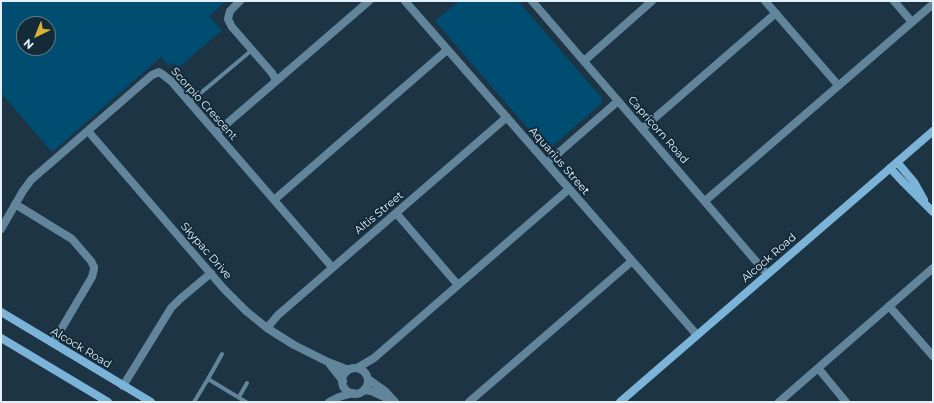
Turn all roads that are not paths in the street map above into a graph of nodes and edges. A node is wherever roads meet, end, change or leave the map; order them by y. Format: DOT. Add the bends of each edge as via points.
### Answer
graph roads {
  1 [pos="240,1"];
  2 [pos="369,1"];
  3 [pos="405,1"];
  4 [pos="532,1"];
  5 [pos="652,1"];
  6 [pos="765,1"];
  7 [pos="894,1"];
  8 [pos="933,4"];
  9 [pos="776,13"];
  10 [pos="912,22"];
  11 [pos="252,50"];
  12 [pos="447,50"];
  13 [pos="584,61"];
  14 [pos="276,80"];
  15 [pos="838,85"];
  16 [pos="618,101"];
  17 [pos="190,103"];
  18 [pos="506,117"];
  19 [pos="642,129"];
  20 [pos="88,131"];
  21 [pos="933,131"];
  22 [pos="216,133"];
  23 [pos="897,162"];
  24 [pos="547,163"];
  25 [pos="890,168"];
  26 [pos="569,189"];
  27 [pos="274,200"];
  28 [pos="705,201"];
  29 [pos="15,204"];
  30 [pos="927,205"];
  31 [pos="933,212"];
  32 [pos="396,213"];
  33 [pos="1,229"];
  34 [pos="632,261"];
  35 [pos="332,267"];
  36 [pos="933,268"];
  37 [pos="211,273"];
  38 [pos="767,274"];
  39 [pos="458,285"];
  40 [pos="889,306"];
  41 [pos="1,312"];
  42 [pos="267,328"];
  43 [pos="696,335"];
  44 [pos="1,338"];
  45 [pos="53,343"];
  46 [pos="222,354"];
  47 [pos="933,356"];
  48 [pos="374,358"];
  49 [pos="328,362"];
  50 [pos="818,368"];
  51 [pos="353,369"];
  52 [pos="208,378"];
  53 [pos="368,378"];
  54 [pos="343,382"];
  55 [pos="247,384"];
  56 [pos="123,386"];
  57 [pos="364,390"];
  58 [pos="353,393"];
  59 [pos="239,397"];
  60 [pos="330,401"];
  61 [pos="108,402"];
  62 [pos="151,402"];
  63 [pos="194,402"];
  64 [pos="246,402"];
  65 [pos="395,402"];
  66 [pos="469,402"];
  67 [pos="620,402"];
  68 [pos="779,402"];
  69 [pos="846,402"];
  1 -- 11 [label="street" via="230,11 228,19"];
  2 -- 14 [label="street"];
  3 -- 12 [label="street, Aquarius Street"];
  4 -- 13 [label="street, Capricorn Road"];
  5 -- 13 [label="street"];
  6 -- 9 [label="street"];
  7 -- 10 [label="street"];
  8 -- 10 [label="street"];
  9 -- 15 [label="street"];
  9 -- 19 [label="street"];
  10 -- 15 [label="street"];
  11 -- 14 [label="street"];
  11 -- 17 [label="lane"];
  12 -- 18 [label="street, Aquarius Street"];
  12 -- 27 [label="street"];
  13 -- 16 [label="street, Capricorn Road"];
  14 -- 22 [label="street"];
  15 -- 28 [label="street"];
  16 -- 19 [label="street, Capricorn Road"];
  16 -- 24 [label="street"];
  17 -- 20 [label="street, Scorpio Crescent" via="171,81 159,72"];
  17 -- 22 [label="street, Scorpio Crescent"];
  18 -- 24 [label="street, Aquarius Street"];
  18 -- 32 [label="street, Altis Street"];
  19 -- 28 [label="street, Capricorn Road"];
  20 -- 29 [label="street, Scorpio Crescent" via="31,180"];
  20 -- 37 [label="street, Skypac Drive"];
  21 -- 23 [label="street, Alcock Road"];
  22 -- 27 [label="street, Scorpio Crescent"];
  23 -- 25 [label="street, Alcock Road"];
  23 -- 30 [label="street" via="914,182"];
  24 -- 26 [label="street, Aquarius Street"];
  25 -- 30 [label="street"];
  25 -- 38 [label="street, Alcock Road"];
  26 -- 34 [label="street, Aquarius Street"];
  26 -- 39 [label="street"];
  27 -- 35 [label="street, Scorpio Crescent"];
  28 -- 38 [label="street, Capricorn Road"];
  29 -- 33 [label="street, Scorpio Crescent"];
  29 -- 45 [label="street" via="72,239 94,266 92,277"];
  30 -- 31 [label="street"];
  32 -- 35 [label="street, Altis Street"];
  32 -- 39 [label="street"];
  34 -- 43 [label="street, Aquarius Street"];
  34 -- 66 [label="street"];
  35 -- 42 [label="street, Altis Street" via="278,314"];
  36 -- 40 [label="street"];
  37 -- 42 [label="street, Skypac Drive" via="238,304"];
  37 -- 56 [label="street" via="171,308"];
  38 -- 43 [label="street, Alcock Road"];
  39 -- 48 [label="street"];
  40 -- 47 [label="street"];
  40 -- 50 [label="street"];
  41 -- 45 [label="street, Alcock Road"];
  42 -- 49 [label="street, Skypac Drive"];
  43 -- 67 [label="street, Alcock Road"];
  44 -- 61 [label="street"];
  45 -- 56 [label="street, Alcock Road"];
  46 -- 52 [label="lane"];
  48 -- 51 [label="street"];
  48 -- 53 [label="street"];
  49 -- 51 [label="street, Skypac Drive"];
  49 -- 54 [label="street, Skypac Drive"];
  50 -- 68 [label="street"];
  50 -- 69 [label="street"];
  51 -- 53 [label="street" via="363,371"];
  51 -- 54 [label="street" via="345,373"];
  52 -- 59 [label="lane"];
  52 -- 63 [label="lane"];
  53 -- 57 [label="street"];
  53 -- 65 [label="street"];
  54 -- 58 [label="street" via="347,390"];
  54 -- 60 [label="street"];
  55 -- 59 [label="lane"];
  56 -- 62 [label="street, Alcock Road"];
  57 -- 58 [label="street"];
  57 -- 65 [label="street"];
  58 -- 60 [label="street"];
  59 -- 64 [label="lane"];
}
